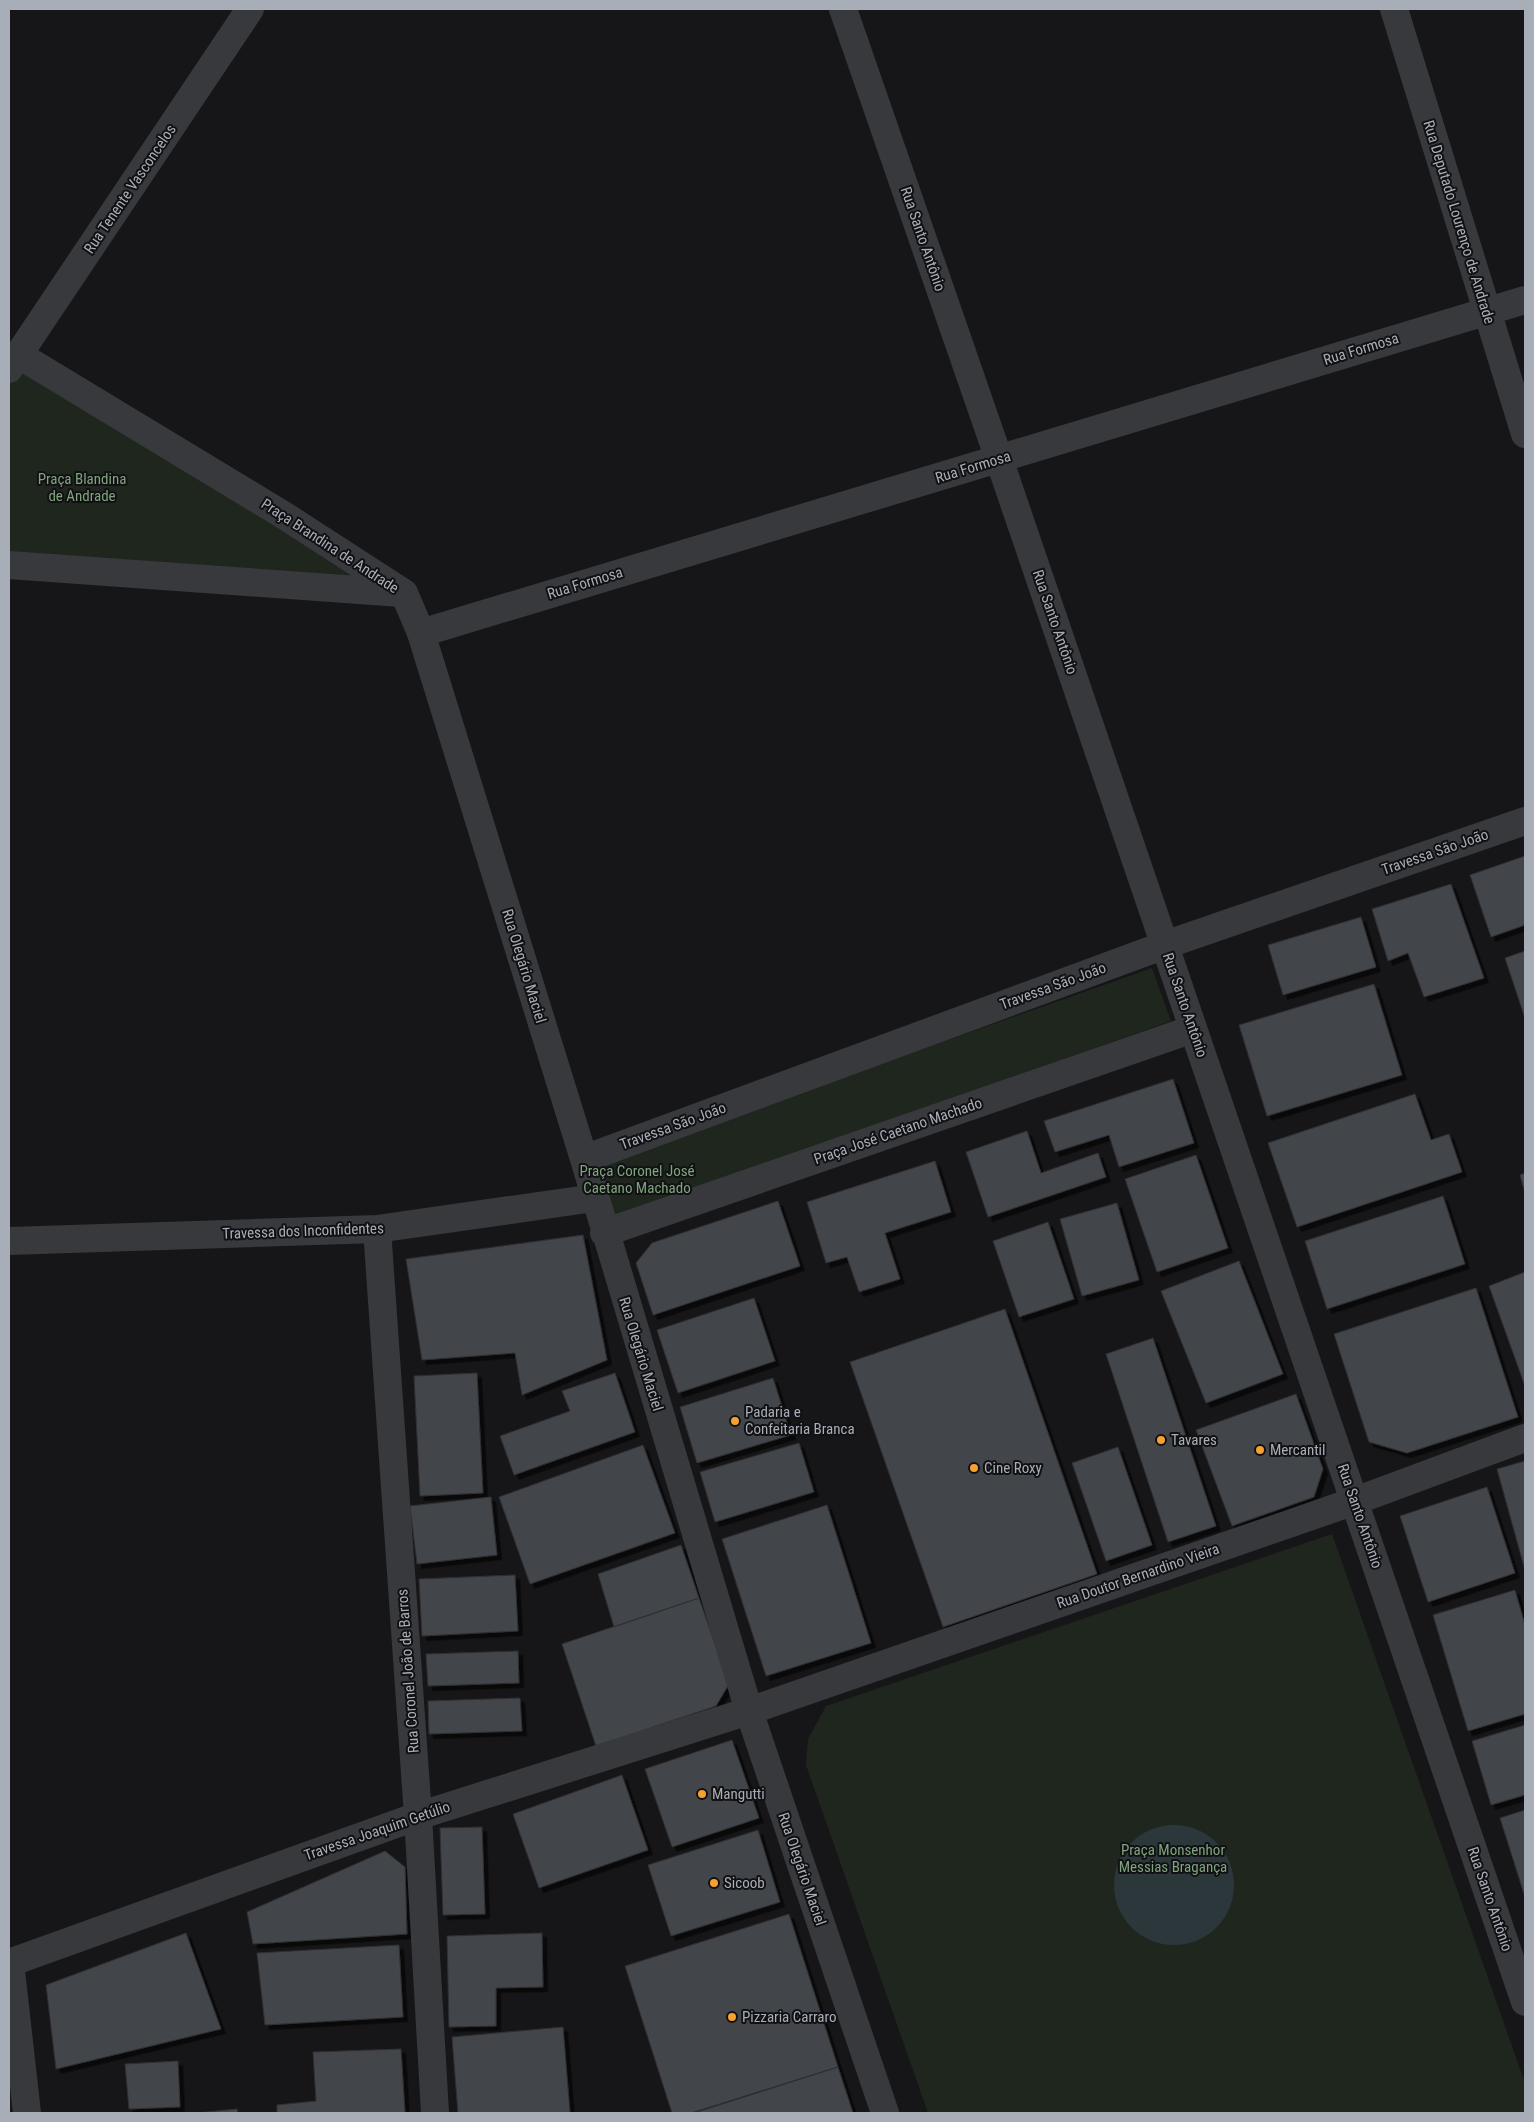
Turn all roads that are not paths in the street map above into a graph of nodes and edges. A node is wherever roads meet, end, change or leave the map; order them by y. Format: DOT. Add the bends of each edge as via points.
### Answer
graph roads {
  1 [pos="250,9"];
  2 [pos="843,9"];
  3 [pos="1394,9"];
  4 [pos="1525,300"];
  5 [pos="1487,311"];
  6 [pos="14,362"];
  7 [pos="1525,434"];
  8 [pos="999,459"];
  9 [pos="9,565"];
  10 [pos="404,593"];
  11 [pos="421,633"];
  12 [pos="1525,821"];
  13 [pos="1165,945"];
  14 [pos="1193,1029"];
  15 [pos="584,1159"];
  16 [pos="594,1198"];
  17 [pos="377,1230"];
  18 [pos="604,1233"];
  19 [pos="9,1241"];
  20 [pos="1525,1438"];
  21 [pos="1355,1501"];
  22 [pos="749,1711"];
  23 [pos="418,1816"];
  24 [pos="9,1963"];
  25 [pos="1525,2002"];
  26 [pos="27,2113"];
  27 [pos="434,2113"];
  28 [pos="885,2113"];
  1 -- 6 [label="street, Rua Tenente Vasconcelos"];
  2 -- 8 [label="street, Rua Santo Antônio"];
  3 -- 5 [label="street, Rua Deputado Lourenço de Andrade"];
  4 -- 5 [label="street, Rua Formosa"];
  5 -- 7 [label="street, Rua Deputado Lourenço de Andrade"];
  5 -- 8 [label="street, Rua Formosa"];
  6 -- 10 [label="street, Praça Brandina de Andrade" via="285,516"];
  8 -- 11 [label="street, Rua Formosa"];
  8 -- 13 [label="street, Rua Santo Antônio"];
  9 -- 10 [label="street, Praça Brandina de Andrade"];
  10 -- 11 [label="street, Rua Olegário Maciel"];
  11 -- 15 [label="street, Rua Olegário Maciel"];
  12 -- 13 [label="street, Travessa São João"];
  13 -- 14 [label="street, Rua Santo Antônio"];
  13 -- 15 [label="street, Travessa São João"];
  14 -- 18 [label="street, Praça José Caetano Machado"];
  14 -- 21 [label="street, Rua Santo Antônio"];
  15 -- 16 [label="street, Rua Olegário Maciel"];
  16 -- 17 [label="street, Travessa dos Inconfidentes"];
  16 -- 18 [label="street, Rua Olegário Maciel"];
  17 -- 19 [label="street, Travessa dos Inconfidentes"];
  17 -- 23 [label="street, Rua Coronel João de Barros"];
  18 -- 22 [label="street, Rua Olegário Maciel"];
  20 -- 21 [label="street, Rua Doutor Bernardino Vieira"];
  21 -- 22 [label="street, Rua Doutor Bernardino Vieira"];
  21 -- 25 [label="street, Rua Santo Antônio"];
  22 -- 23 [label="street, Travessa Joaquim Getúlio"];
  22 -- 28 [label="street, Rua Olegário Maciel"];
  23 -- 24 [label="street, Travessa Joaquim Getúlio"];
  23 -- 27 [label="street, Rua Coronel João de Barros"];
  24 -- 26 [label="street"];
}
